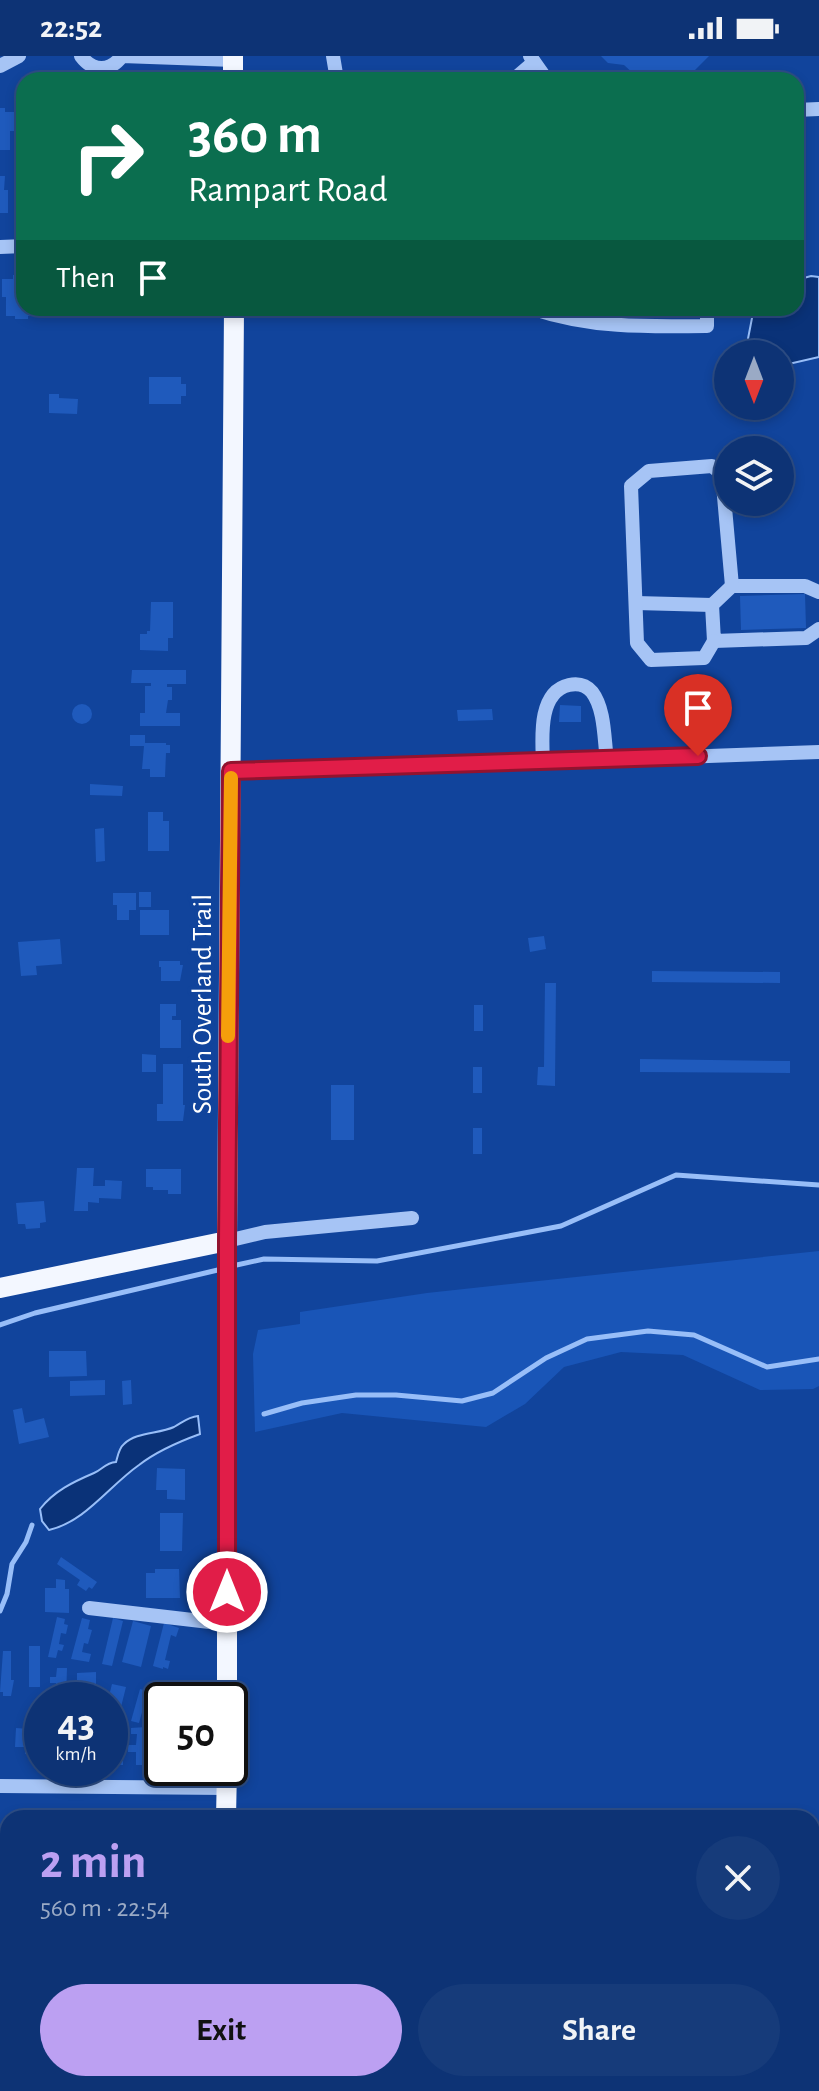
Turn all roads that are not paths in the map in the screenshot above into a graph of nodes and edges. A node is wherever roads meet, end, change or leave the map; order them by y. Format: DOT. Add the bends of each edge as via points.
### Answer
graph roads {
  1 [pos="19,56"];
  2 [pos="81,56"];
  3 [pos="233,65"];
  4 [pos="0,66"];
  5 [pos="99,72"];
  6 [pos="105,72"];
  7 [pos="234,316"];
  8 [pos="564,316"];
  9 [pos="707,316"];
  10 [pos="732,586"];
  11 [pos="819,592"];
  12 [pos="636,603"];
  13 [pos="712,605"];
  14 [pos="819,629"];
  15 [pos="714,641"];
  16 [pos="819,752"];
  17 [pos="607,760"];
  18 [pos="543,762"];
  19 [pos="231,771"];
  20 [pos="412,1218"];
  21 [pos="227,1249"];
  22 [pos="0,1288"];
  23 [pos="89,1608"];
  24 [pos="227,1624"];
  25 [pos="227,1682"];
  26 [pos="144,1781"];
  27 [pos="0,1786"];
  28 [pos="226,1786"];
  29 [pos="226,1810"];
  1 -- 4 [label="street"];
  2 -- 5 [label="street"];
  3 -- 6 [label="street" via="122,56"];
  7 -- 19 [label="main road, South Overland Trail"];
  8 -- 9 [label="street" via="636,327 707,326"];
  10 -- 11 [label="street" via="805,586"];
  10 -- 12 [label="street" via="722,474 712,466 649,471 631,486"];
  10 -- 13 [label="street"];
  12 -- 13 [label="street"];
  12 -- 15 [label="street" via="637,643 651,660 704,658"];
  13 -- 15 [label="street"];
  14 -- 15 [label="street" via="806,638"];
  16 -- 17 [label="street"];
  17 -- 18 [label="street"];
  17 -- 18 [label="street" via="597,702 590,690 574,684 557,691 548,703"];
  18 -- 19 [label="street"];
  19 -- 21 [label="main road, South Overland Trail"];
  20 -- 21 [label="street" via="265,1232"];
  21 -- 22 [label="main road"];
  21 -- 24 [label="main road, South Overland Trail"];
  23 -- 24 [label="street"];
  24 -- 25 [label="main road, South Overland Trail"];
  26 -- 27 [label="street"];
  28 -- 29 [label="main road"];
}
